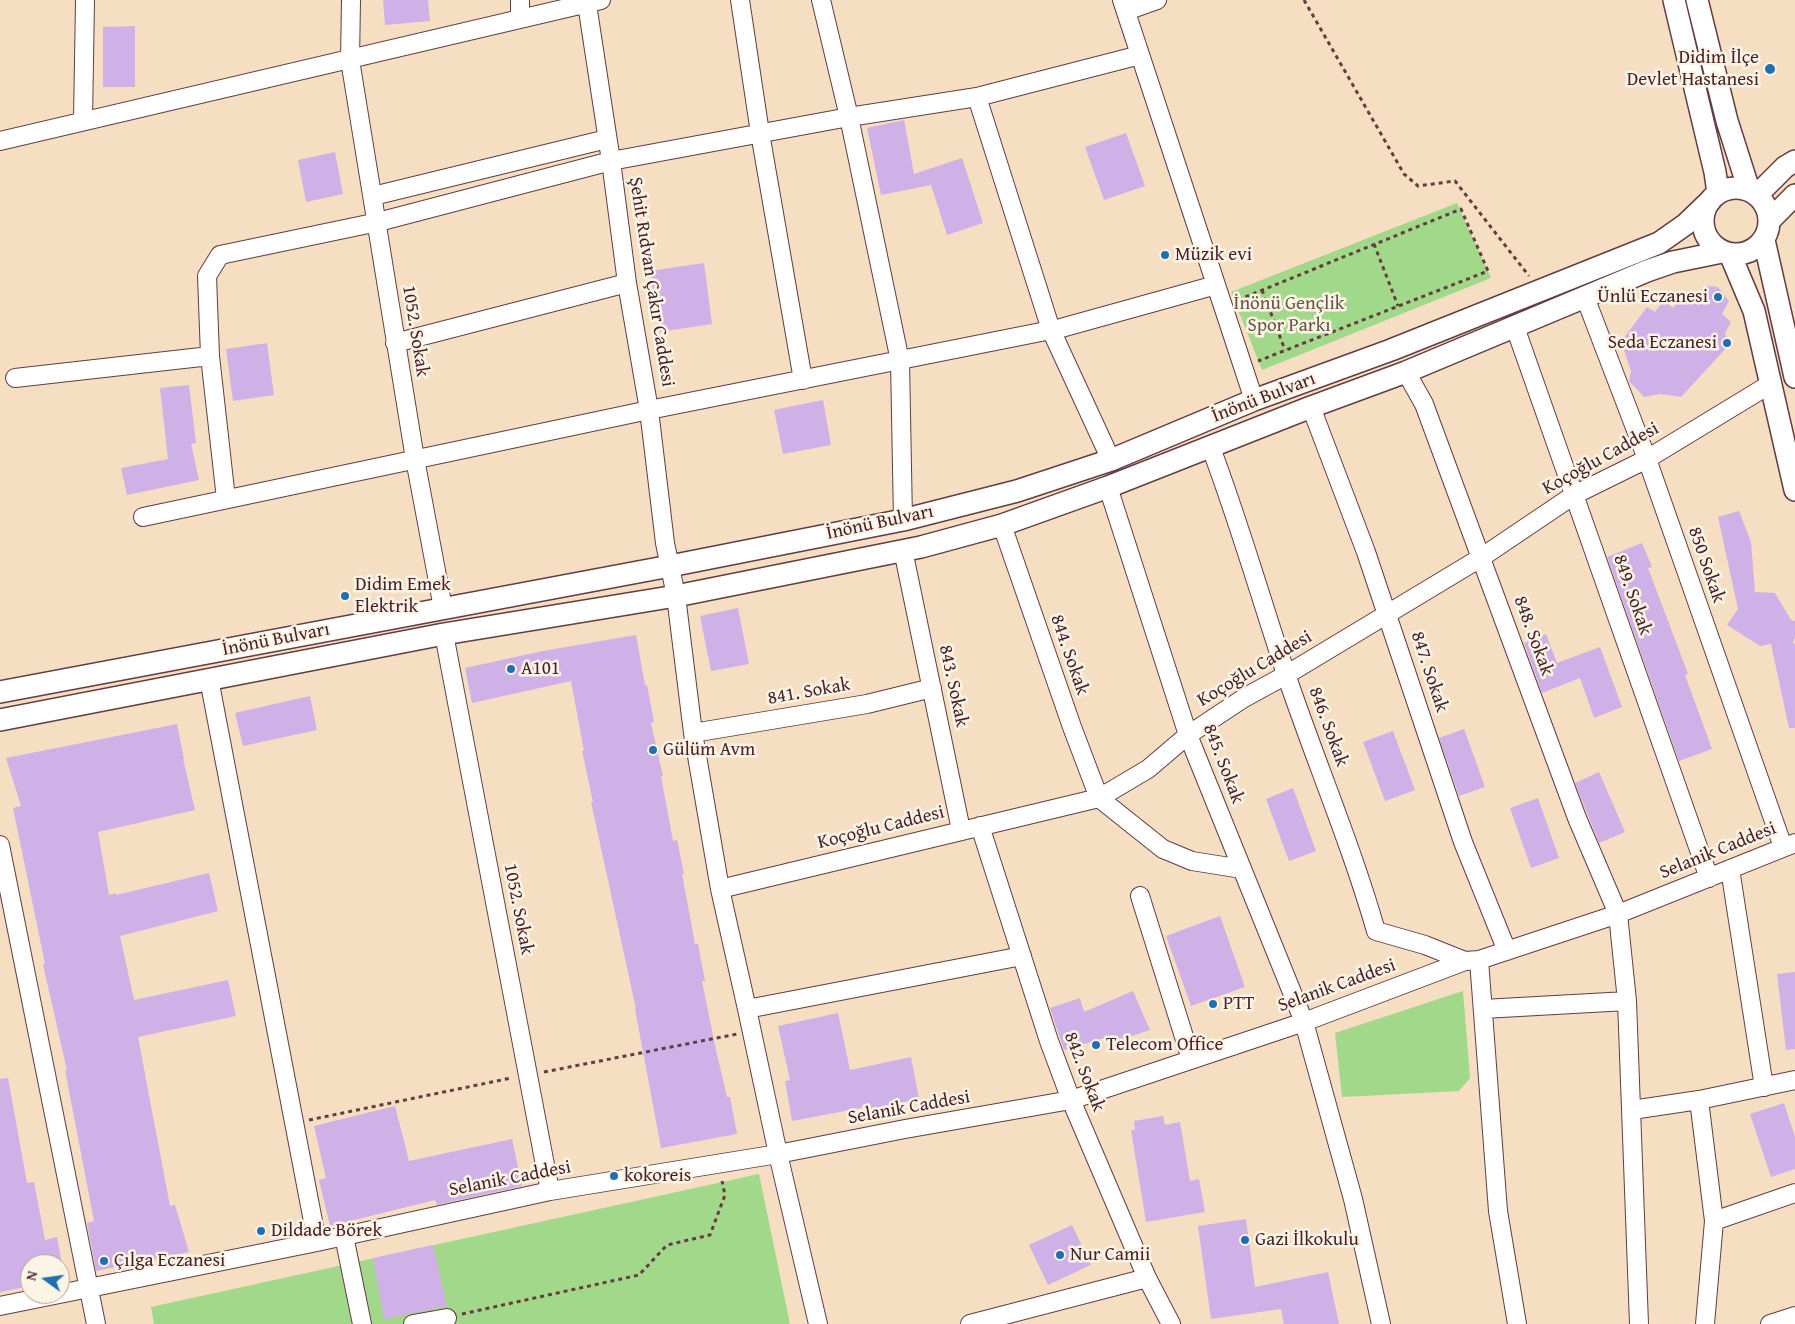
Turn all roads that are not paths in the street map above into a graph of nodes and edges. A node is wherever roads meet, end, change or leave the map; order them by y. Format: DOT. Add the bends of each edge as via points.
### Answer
graph roads {
  1 [pos="85,0"];
  2 [pos="350,0"];
  3 [pos="520,0"];
  4 [pos="740,0"];
  5 [pos="821,0"];
  6 [pos="1157,0"];
  7 [pos="1674,0"];
  8 [pos="1697,0"];
  9 [pos="594,2"];
  10 [pos="1124,6"];
  11 [pos="520,18"];
  12 [pos="1140,55"];
  13 [pos="350,60"];
  14 [pos="977,97"];
  15 [pos="849,117"];
  16 [pos="83,121"];
  17 [pos="760,133"];
  18 [pos="607,139"];
  19 [pos="0,141"];
  20 [pos="611,161"];
  21 [pos="1795,161"];
  22 [pos="1753,193"];
  23 [pos="1795,194"];
  24 [pos="373,196"];
  25 [pos="1714,197"];
  26 [pos="1770,220"];
  27 [pos="378,222"];
  28 [pos="1764,240"];
  29 [pos="1726,253"];
  30 [pos="627,283"];
  31 [pos="1216,284"];
  32 [pos="1585,297"];
  33 [pos="1515,327"];
  34 [pos="1051,330"];
  35 [pos="395,343"];
  36 [pos="210,356"];
  37 [pos="900,361"];
  38 [pos="1406,372"];
  39 [pos="1795,377"];
  40 [pos="15,378"];
  41 [pos="802,380"];
  42 [pos="1772,383"];
  43 [pos="1254,400"];
  44 [pos="1311,407"];
  45 [pos="649,410"];
  46 [pos="1211,448"];
  47 [pos="414,459"];
  48 [pos="1647,459"];
  49 [pos="1111,460"];
  50 [pos="1108,488"];
  51 [pos="1795,490"];
  52 [pos="1574,495"];
  53 [pos="226,499"];
  54 [pos="143,517"];
  55 [pos="903,520"];
  56 [pos="1002,524"];
  57 [pos="903,550"];
  58 [pos="1482,557"];
  59 [pos="670,566"];
  60 [pos="676,596"];
  61 [pos="443,608"];
  62 [pos="1387,615"];
  63 [pos="444,634"];
  64 [pos="1286,675"];
  65 [pos="209,679"];
  66 [pos="932,688"];
  67 [pos="0,692"];
  68 [pos="0,720"];
  69 [pos="693,733"];
  70 [pos="1188,735"];
  71 [pos="1099,798"];
  72 [pos="980,826"];
  73 [pos="962,830"];
  74 [pos="0,844"];
  75 [pos="1789,845"];
  76 [pos="1242,869"];
  77 [pos="1730,869"];
  78 [pos="1709,878"];
  79 [pos="720,889"];
  80 [pos="1140,896"];
  81 [pos="1618,914"];
  82 [pos="1507,951"];
  83 [pos="1022,956"];
  84 [pos="1472,960"];
  85 [pos="1627,1001"];
  86 [pos="1483,1008"];
  87 [pos="748,1009"];
  88 [pos="1304,1022"];
  89 [pos="1191,1060"];
  90 [pos="1795,1080"];
  91 [pos="1764,1088"];
  92 [pos="1071,1100"];
  93 [pos="1699,1100"];
  94 [pos="1632,1110"];
  95 [pos="778,1154"];
  96 [pos="550,1191"];
  97 [pos="1795,1193"];
  98 [pos="1714,1221"];
  99 [pos="344,1236"];
  100 [pos="317,1242"];
  101 [pos="1147,1278"];
  102 [pos="90,1289"];
  103 [pos="0,1306"];
  104 [pos="1795,1316"];
  105 [pos="447,1318"];
  106 [pos="96,1324"];
  107 [pos="362,1324"];
  108 [pos="414,1324"];
  109 [pos="818,1324"];
  110 [pos="970,1324"];
  111 [pos="1171,1324"];
  112 [pos="1381,1324"];
  113 [pos="1516,1324"];
  114 [pos="1639,1324"];
  115 [pos="1706,1324"];
  116 [pos="1770,1324"];
  1 -- 16 [label="street"];
  2 -- 13 [label="street, 1052. Sokak"];
  3 -- 11 [label="street"];
  4 -- 17 [label="street"];
  5 -- 15 [label="street"];
  6 -- 10 [label="street"];
  7 -- 25 [label="main road" via="1715,172"];
  8 -- 22 [label="main road" via="1727,121"];
  9 -- 11 [label="street"];
  9 -- 18 [label="street, Şehit Rıdvan Çakır Caddesi"];
  10 -- 12 [label="street"];
  11 -- 13 [label="street"];
  12 -- 14 [label="street"];
  12 -- 31 [label="street"];
  13 -- 16 [label="street"];
  13 -- 24 [label="street, 1052. Sokak"];
  14 -- 15 [label="street"];
  14 -- 34 [label="street"];
  15 -- 17 [label="street"];
  15 -- 37 [label="street"];
  16 -- 19 [label="street"];
  17 -- 20 [label="street"];
  17 -- 41 [label="street"];
  18 -- 20 [label="street, Şehit Rıdvan Çakır Caddesi"];
  18 -- 24 [label="street"];
  20 -- 27 [label="street"];
  20 -- 30 [label="street, Şehit Rıdvan Çakır Caddesi"];
  21 -- 22 [label="main road"];
  22 -- 25 [label="main road" via="1739,188 1728,189"];
  22 -- 26 [label="main road" via="1768,210"];
  23 -- 26 [label="main road"];
  24 -- 27 [label="street, 1052. Sokak"];
  25 -- 29 [label="main road" via="1705,209 1704,229 1714,247"];
  25 -- 43 [label="main road, İnönü Bulvarı" via="1686,224 1659,243 1391,350"];
  26 -- 28 [label="main road"];
  27 -- 35 [label="street, 1052. Sokak"];
  27 -- 36 [label="street" via="220,255 207,276"];
  28 -- 29 [label="main road" via="1749,253"];
  28 -- 39 [label="main road"];
  29 -- 32 [label="main road, İnönü Bulvarı" via="1673,262"];
  29 -- 42 [label="main road" via="1754,312"];
  30 -- 35 [label="street"];
  30 -- 45 [label="street, Şehit Rıdvan Çakır Caddesi"];
  31 -- 34 [label="street"];
  31 -- 43 [label="street"];
  32 -- 33 [label="main road, İnönü Bulvarı"];
  32 -- 48 [label="street, 850 Sokak"];
  33 -- 38 [label="main road, İnönü Bulvarı"];
  33 -- 52 [label="street, 849. Sokak"];
  34 -- 37 [label="street"];
  34 -- 49 [label="street"];
  35 -- 47 [label="street, 1052. Sokak"];
  36 -- 40 [label="street"];
  36 -- 53 [label="street"];
  37 -- 41 [label="street"];
  37 -- 55 [label="street"];
  38 -- 44 [label="main road, İnönü Bulvarı"];
  38 -- 58 [label="street, 848. Sokak" via="1424,404"];
  41 -- 45 [label="street"];
  42 -- 48 [label="street, Koçoğlu Caddesi"];
  42 -- 51 [label="main road"];
  43 -- 49 [label="main road, İnönü Bulvarı"];
  44 -- 46 [label="main road, İnönü Bulvarı"];
  44 -- 62 [label="street, 847. Sokak"];
  45 -- 47 [label="street"];
  45 -- 59 [label="street, Şehit Rıdvan Çakır Caddesi"];
  46 -- 50 [label="main road, İnönü Bulvarı"];
  46 -- 64 [label="street, 846. Sokak"];
  47 -- 53 [label="street"];
  47 -- 61 [label="street, 1052. Sokak"];
  48 -- 52 [label="street, Koçoğlu Caddesi"];
  48 -- 75 [label="street, 850 Sokak"];
  49 -- 55 [label="main road, İnönü Bulvarı" via="1016,491"];
  50 -- 56 [label="main road, İnönü Bulvarı"];
  50 -- 70 [label="street, 845. Sokak"];
  52 -- 58 [label="street, Koçoğlu Caddesi"];
  52 -- 78 [label="street, 849. Sokak"];
  53 -- 54 [label="street"];
  55 -- 59 [label="main road, İnönü Bulvarı"];
  56 -- 57 [label="main road, İnönü Bulvarı"];
  56 -- 71 [label="street, 844. Sokak"];
  57 -- 60 [label="main road, İnönü Bulvarı"];
  57 -- 66 [label="street, 843. Sokak"];
  58 -- 62 [label="street, Koçoğlu Caddesi"];
  58 -- 81 [label="street, 848. Sokak" via="1577,818"];
  59 -- 60 [label="street, Şehit Rıdvan Çakır Caddesi"];
  59 -- 61 [label="main road, İnönü Bulvarı"];
  60 -- 63 [label="main road, İnönü Bulvarı"];
  60 -- 69 [label="street, Şehit Rıdvan Çakır Caddesi"];
  61 -- 67 [label="main road, İnönü Bulvarı"];
  62 -- 64 [label="street, Koçoğlu Caddesi"];
  62 -- 82 [label="street, 847. Sokak" via="1463,842"];
  63 -- 65 [label="main road, İnönü Bulvarı"];
  63 -- 96 [label="street, 1052. Sokak"];
  64 -- 70 [label="street, Koçoğlu Caddesi"];
  64 -- 84 [label="street, 846. Sokak" via="1362,883 1376,931"];
  65 -- 68 [label="main road, İnönü Bulvarı"];
  65 -- 100 [label="street"];
  66 -- 69 [label="street, 841. Sokak" via="868,704"];
  66 -- 73 [label="street, 843. Sokak"];
  69 -- 79 [label="street, Şehit Rıdvan Çakır Caddesi"];
  70 -- 71 [label="street, Koçoğlu Caddesi" via="1148,769"];
  70 -- 76 [label="street, 845. Sokak"];
  71 -- 72 [label="street, Koçoğlu Caddesi"];
  71 -- 76 [label="street" via="1163,849 1192,861"];
  72 -- 73 [label="street, Koçoğlu Caddesi"];
  72 -- 83 [label="street, 842. Sokak"];
  73 -- 79 [label="street, Koçoğlu Caddesi"];
  74 -- 102 [label="street"];
  75 -- 77 [label="street, Selanik Caddesi"];
  76 -- 88 [label="street, 845. Sokak"];
  77 -- 78 [label="street, Selanik Caddesi"];
  77 -- 91 [label="street"];
  78 -- 81 [label="street, Selanik Caddesi"];
  79 -- 87 [label="street, Şehit Rıdvan Çakır Caddesi"];
  80 -- 89 [label="street"];
  81 -- 82 [label="street, Selanik Caddesi"];
  81 -- 85 [label="street, 848. Sokak"];
  82 -- 84 [label="street, Selanik Caddesi"];
  83 -- 87 [label="street"];
  83 -- 92 [label="street, 842. Sokak"];
  84 -- 86 [label="street"];
  84 -- 88 [label="street, Selanik Caddesi"];
  85 -- 86 [label="street"];
  85 -- 94 [label="street, 848. Sokak"];
  86 -- 113 [label="street" via="1498,1211"];
  87 -- 95 [label="street, Şehit Rıdvan Çakır Caddesi"];
  88 -- 89 [label="street, Selanik Caddesi"];
  88 -- 112 [label="street, 845. Sokak" via="1353,1199"];
  89 -- 92 [label="street, Selanik Caddesi"];
  90 -- 91 [label="street"];
  91 -- 93 [label="street"];
  92 -- 95 [label="street, Selanik Caddesi"];
  92 -- 101 [label="street, 842. Sokak"];
  93 -- 94 [label="street"];
  93 -- 98 [label="street"];
  94 -- 114 [label="street, 848. Sokak"];
  95 -- 96 [label="street, Selanik Caddesi"];
  95 -- 109 [label="street, Şehit Rıdvan Çakır Caddesi"];
  96 -- 99 [label="street, Selanik Caddesi"];
  97 -- 98 [label="street"];
  98 -- 115 [label="street"];
  99 -- 100 [label="street, Selanik Caddesi"];
  99 -- 107 [label="street"];
  100 -- 102 [label="street, Selanik Caddesi"];
  101 -- 110 [label="street"];
  101 -- 111 [label="street, 842. Sokak"];
  102 -- 103 [label="street, Selanik Caddesi"];
  102 -- 106 [label="street"];
  104 -- 116 [label="street"];
  105 -- 108 [label="street"];
}
